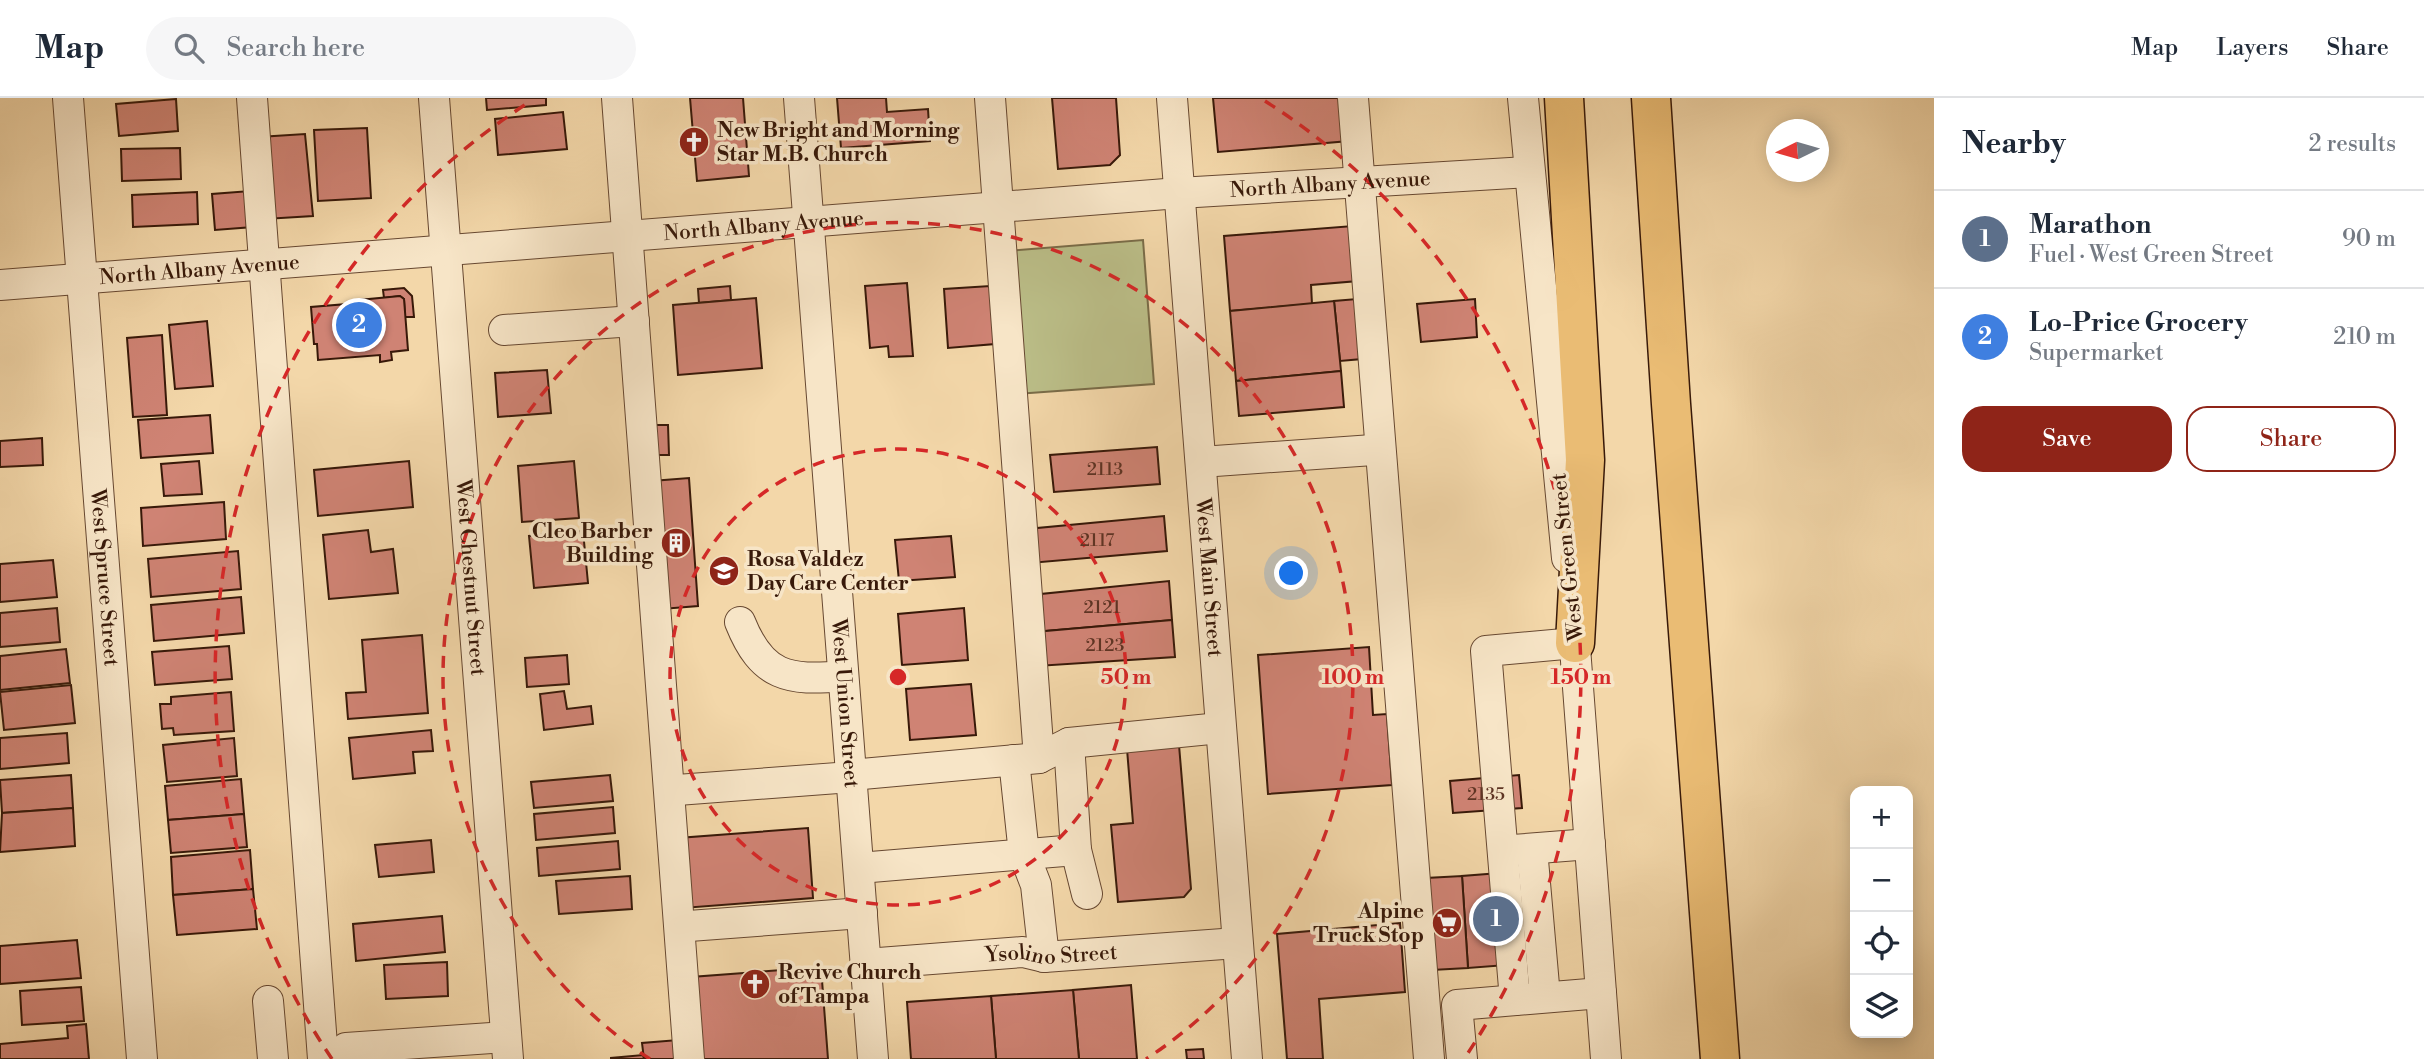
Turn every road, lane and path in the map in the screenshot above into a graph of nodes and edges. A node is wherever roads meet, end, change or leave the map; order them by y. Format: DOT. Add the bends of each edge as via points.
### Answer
graph roads {
  1 [pos="68,98"];
  2 [pos="252,98"];
  3 [pos="434,98"];
  4 [pos="617,98"];
  5 [pos="799,98"];
  6 [pos="990,98"];
  7 [pos="1172,98"];
  8 [pos="1353,98"];
  9 [pos="1522,98"];
  10 [pos="1564,98"];
  11 [pos="1651,98"];
  12 [pos="1528,172"];
  13 [pos="1360,180"];
  14 [pos="1179,193"];
  15 [pos="998,208"];
  16 [pos="809,222"];
  17 [pos="628,237"];
  18 [pos="446,251"];
  19 [pos="264,265"];
  20 [pos="82,279"];
  21 [pos="0,285"];
  22 [pos="634,321"];
  23 [pos="505,330"];
  24 [pos="1373,450"];
  25 [pos="1201,463"];
  26 [pos="740,622"];
  27 [pos="1575,643"];
  28 [pos="843,676"];
  29 [pos="1220,728"];
  30 [pos="1069,743"];
  31 [pos="1027,759"];
  32 [pos="851,776"];
  33 [pos="677,790"];
  34 [pos="1590,844"];
  35 [pos="1532,849"];
  36 [pos="1076,850"];
  37 [pos="1502,851"];
  38 [pos="1024,854"];
  39 [pos="859,868"];
  40 [pos="1087,894"];
  41 [pos="862,913"];
  42 [pos="689,926"];
  43 [pos="1237,943"];
  44 [pos="1044,957"];
  45 [pos="866,964"];
  46 [pos="1601,993"];
  47 [pos="1545,997"];
  48 [pos="1515,1000"];
  49 [pos="268,1001"];
  50 [pos="507,1048"];
  51 [pos="335,1053"];
  52 [pos="142,1059"];
  53 [pos="273,1059"];
  54 [pos="689,1059"];
  55 [pos="873,1059"];
  56 [pos="1247,1059"];
  57 [pos="1429,1059"];
  58 [pos="1462,1059"];
  59 [pos="1606,1059"];
  60 [pos="1720,1059"];
  1 -- 20 [label="street, West Spruce Street"];
  2 -- 19 [label="street"];
  3 -- 18 [label="street, West Chestnut Street"];
  4 -- 17 [label="street"];
  5 -- 16 [label="street, West Union Street"];
  6 -- 15 [label="street"];
  7 -- 14 [label="street, West Main Street"];
  8 -- 13 [label="street"];
  9 -- 12 [label="street, West Green Street"];
  10 -- 27 [label="highway" via="1585,460"];
  11 -- 60 [label="highway"];
  12 -- 13 [label="street, North Albany Avenue"];
  12 -- 27 [label="street, West Green Street"];
  13 -- 14 [label="street, North Albany Avenue"];
  13 -- 57 [label="street"];
  14 -- 15 [label="street, North Albany Avenue"];
  14 -- 25 [label="street, West Main Street"];
  15 -- 16 [label="street, North Albany Avenue"];
  15 -- 31 [label="street"];
  16 -- 17 [label="street, North Albany Avenue"];
  16 -- 28 [label="street, West Union Street"];
  17 -- 18 [label="street, North Albany Avenue"];
  17 -- 22 [label="street"];
  18 -- 19 [label="street, North Albany Avenue"];
  18 -- 50 [label="street, West Chestnut Street"];
  19 -- 20 [label="street, North Albany Avenue"];
  19 -- 51 [label="street"];
  20 -- 21 [label="street, North Albany Avenue"];
  20 -- 52 [label="street, West Spruce Street"];
  22 -- 23 [label="street"];
  22 -- 54 [label="street"];
  24 -- 25 [label="street"];
  25 -- 29 [label="street, West Main Street"];
  26 -- 28 [label="street" via="749,645 764,663 788,676"];
  27 -- 34 [label="street, West Green Street"];
  27 -- 37 [label="street" via="1486,651"];
  28 -- 32 [label="street, West Union Street"];
  29 -- 30 [label="street"];
  29 -- 43 [label="street, West Main Street"];
  30 -- 31 [label="street"];
  30 -- 36 [label="street"];
  31 -- 32 [label="street"];
  31 -- 38 [label="street"];
  32 -- 33 [label="street"];
  32 -- 39 [label="street, West Union Street"];
  34 -- 35 [label="street"];
  34 -- 46 [label="street, West Green Street"];
  35 -- 37 [label="street"];
  35 -- 47 [label="street"];
  36 -- 38 [label="street"];
  36 -- 40 [label="street"];
  37 -- 48 [label="street"];
  38 -- 39 [label="street"];
  38 -- 44 [label="street" via="1037,885"];
  39 -- 41 [label="street, West Union Street"];
  41 -- 42 [label="street"];
  41 -- 45 [label="street, West Union Street"];
  43 -- 44 [label="street, Ysolino Street"];
  43 -- 56 [label="street, West Main Street"];
  44 -- 45 [label="street, Ysolino Street" via="1023,952"];
  45 -- 55 [label="street, West Union Street"];
  46 -- 47 [label="street"];
  46 -- 59 [label="street, West Green Street"];
  47 -- 48 [label="street"];
  48 -- 58 [label="street" via="1457,1005"];
  49 -- 53 [label="street"];
  50 -- 51 [label="street"];
}
